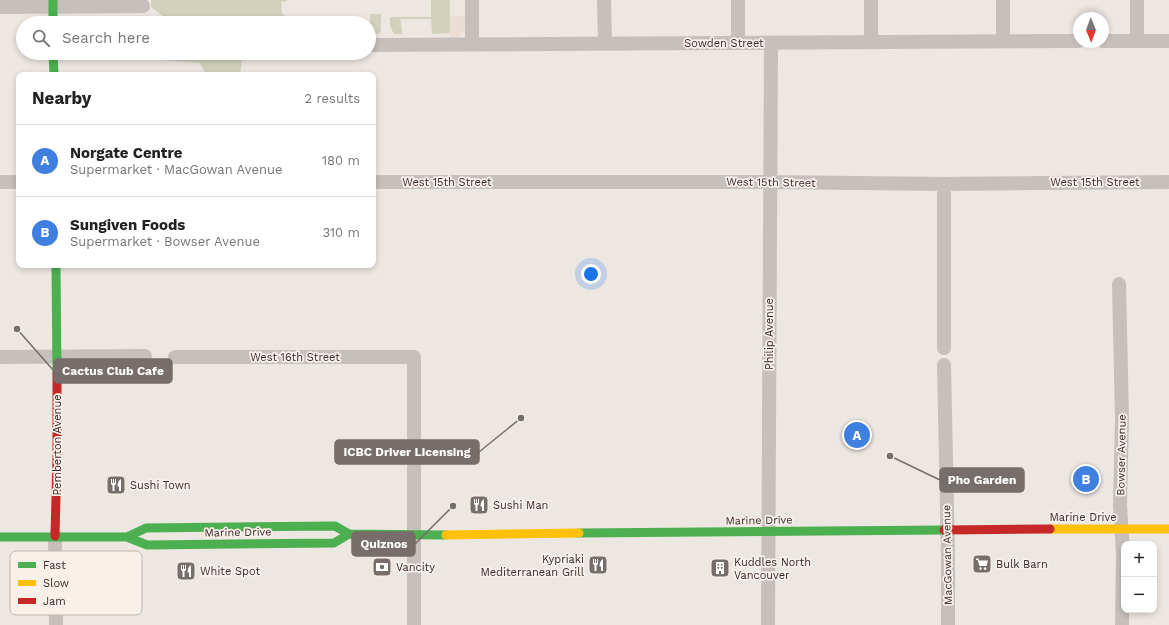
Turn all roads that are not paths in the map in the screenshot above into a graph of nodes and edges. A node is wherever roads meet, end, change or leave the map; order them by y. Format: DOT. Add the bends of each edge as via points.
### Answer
graph roads {
  1 [pos="472,0"];
  2 [pos="604,0"];
  3 [pos="738,0"];
  4 [pos="871,0"];
  5 [pos="1003,0"];
  6 [pos="1137,0"];
  7 [pos="53,4"];
  8 [pos="143,6"];
  9 [pos="0,7"];
  10 [pos="53,16"];
  11 [pos="1003,40"];
  12 [pos="1073,41"];
  13 [pos="1109,41"];
  14 [pos="1137,41"];
  15 [pos="1169,41"];
  16 [pos="738,42"];
  17 [pos="871,42"];
  18 [pos="605,43"];
  19 [pos="771,43"];
  20 [pos="472,44"];
  21 [pos="376,45"];
  22 [pos="54,60"];
  23 [pos="54,72"];
  24 [pos="0,182"];
  25 [pos="16,182"];
  26 [pos="376,182"];
  27 [pos="770,182"];
  28 [pos="1169,182"];
  29 [pos="944,184"];
  30 [pos="56,268"];
  31 [pos="1119,284"];
  32 [pos="944,348"];
  33 [pos="145,356"];
  34 [pos="0,357"];
  35 [pos="57,357"];
  36 [pos="175,357"];
  37 [pos="944,365"];
  38 [pos="1121,529"];
  39 [pos="1169,529"];
  40 [pos="947,530"];
  41 [pos="769,532"];
  42 [pos="349,534"];
  43 [pos="414,535"];
  44 [pos="55,536"];
  45 [pos="0,537"];
  46 [pos="127,537"];
  47 [pos="55,551"];
  48 [pos="56,615"];
  49 [pos="56,625"];
  50 [pos="414,625"];
  51 [pos="768,625"];
  52 [pos="948,625"];
  53 [pos="1122,625"];
  1 -- 20 [label="street"];
  2 -- 18 [label="street"];
  3 -- 16 [label="street"];
  4 -- 17 [label="street"];
  5 -- 11 [label="street"];
  6 -- 14 [label="street"];
  7 -- 8 [label="street"];
  7 -- 9 [label="street"];
  7 -- 10 [label="main road"];
  11 -- 12 [label="street, Sowden Street"];
  11 -- 17 [label="street, Sowden Street"];
  13 -- 14 [label="street"];
  14 -- 15 [label="street"];
  16 -- 18 [label="street, Sowden Street"];
  16 -- 19 [label="street, Sowden Street"];
  17 -- 19 [label="street, Sowden Street"];
  18 -- 20 [label="street, Sowden Street"];
  19 -- 27 [label="street, Philip Avenue"];
  20 -- 21 [label="street, Sowden Street"];
  22 -- 23 [label="main road"];
  24 -- 25 [label="street"];
  26 -- 27 [label="street, West 15th Street"];
  27 -- 29 [label="street, West 15th Street"];
  27 -- 41 [label="street, Philip Avenue"];
  28 -- 29 [label="street, West 15th Street"];
  29 -- 32 [label="street"];
  30 -- 35 [label="main road, Pemberton Avenue"];
  31 -- 38 [label="street, Bowser Avenue"];
  33 -- 35 [label="street"];
  34 -- 35 [label="street"];
  35 -- 44 [label="main road, Pemberton Avenue"];
  36 -- 43 [label="street, West 16th Street" via="414,357"];
  37 -- 40 [label="street, MacGowan Avenue"];
  38 -- 39 [label="main road, Marine Drive"];
  38 -- 40 [label="main road, Marine Drive"];
  38 -- 53 [label="street, Bowser Avenue"];
  40 -- 41 [label="main road, Marine Drive"];
  40 -- 52 [label="street, MacGowan Avenue"];
  41 -- 43 [label="main road, Marine Drive"];
  41 -- 51 [label="street, Philip Avenue"];
  42 -- 43 [label="main road, Marine Drive"];
  42 -- 46 [label="main road, Marine Drive" via="334,543 147,545"];
  42 -- 46 [label="main road, Marine Drive" via="335,526 146,528"];
  43 -- 50 [label="street"];
  44 -- 45 [label="main road, Marine Drive"];
  44 -- 46 [label="main road, Marine Drive"];
  44 -- 47 [label="street, Pemberton Avenue"];
  48 -- 49 [label="street, Pemberton Avenue"];
}
